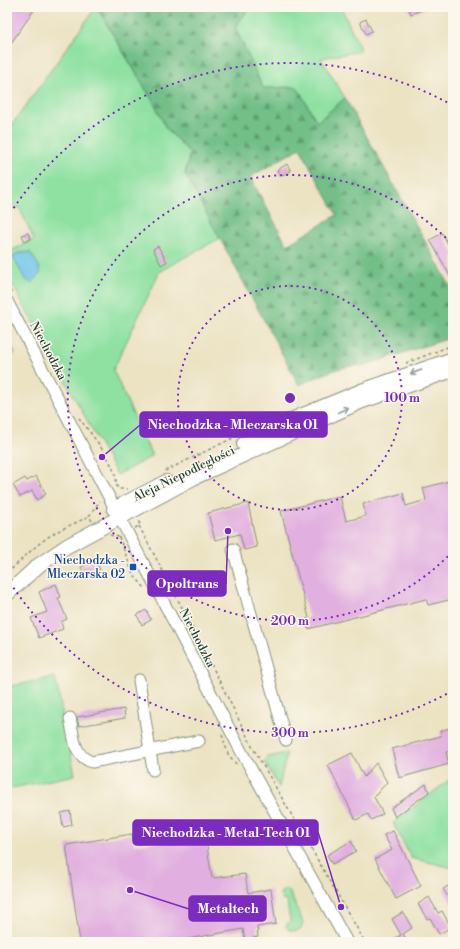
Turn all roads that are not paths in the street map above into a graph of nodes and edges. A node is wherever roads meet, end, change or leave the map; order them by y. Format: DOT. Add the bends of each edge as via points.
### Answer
graph roads {
  1 [pos="10,299"];
  2 [pos="453,359"];
  3 [pos="453,370"];
  4 [pos="116,502"];
  5 [pos="92,522"];
  6 [pos="233,549"];
  7 [pos="7,580"];
  8 [pos="7,594"];
  9 [pos="139,680"];
  10 [pos="70,718"];
  11 [pos="286,740"];
  12 [pos="199,741"];
  13 [pos="150,751"];
  14 [pos="153,770"];
  15 [pos="347,942"];
  1 -- 4 [label="street, Niechodzka"];
  2 -- 4 [label="main road, Aleja Niepodległości, one-way" via="364,390 296,418"];
  4 -- 3 [label="main road, Aleja Niepodległości, one-way" via="193,478 353,405"];
  4 -- 5 [label="main road"];
  4 -- 15 [label="street, Niechodzka" via="241,751"];
  5 -- 7 [label="main road" via="56,543"];
  5 -- 8 [label="main road" via="67,546"];
  6 -- 11 [label="street"];
  9 -- 13 [label="street"];
  10 -- 13 [label="street" via="78,754 84,759 92,762"];
  12 -- 13 [label="street"];
  13 -- 14 [label="street"];
}
